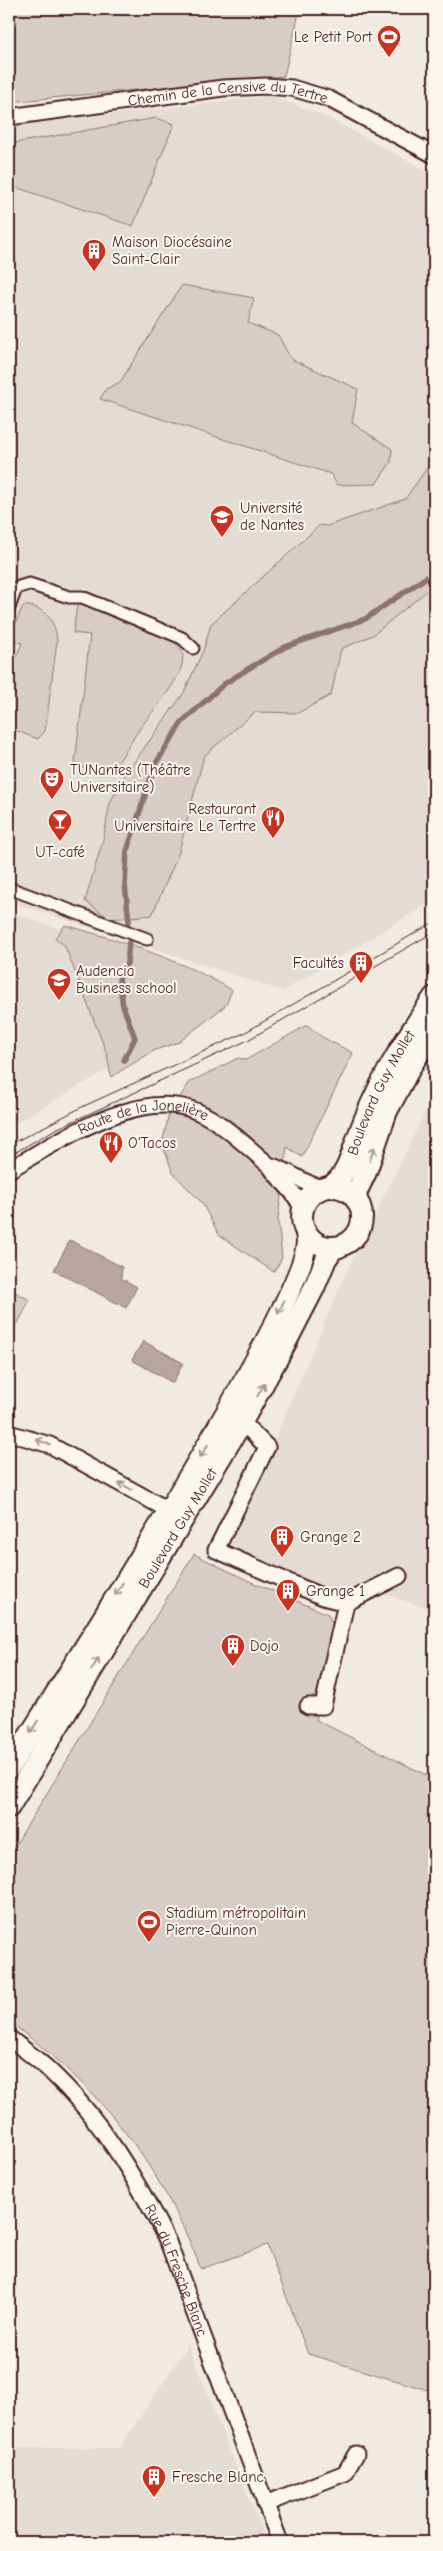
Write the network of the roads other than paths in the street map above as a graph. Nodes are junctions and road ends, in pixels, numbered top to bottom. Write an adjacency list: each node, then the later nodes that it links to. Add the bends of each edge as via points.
1 (9, 116): 2 (street, Chemin de la Censive du Tertre, via 223,88 292,88 329,99)
2 (434, 156)
3 (9, 608): 4 (street, via 16,588 29,584 98,602 182,638)
4 (193, 648)
5 (9, 888): 6 (street)
6 (147, 939)
7 (434, 997): 11 (main road, Boulevard Guy Mollet, via 402,1045 370,1103 341,1178)
8 (434, 1030): 12 (main road, Boulevard Guy Mollet, one-way to 8, via 387,1111)
9 (270, 1166): 10 (street, Route de la Jonelière, via 206,1116 194,1110 167,1105 98,1121); 11 (street, Route de la Jonelière, via 280,1168 308,1185); 13 (street, Route de la Jonelière, via 296,1196)
10 (9, 1170)
11 (326, 1188): 12 (main road, via 344,1190); 13 (main road, via 310,1196)
12 (356, 1200): 15 (main road, via 362,1212 360,1229 353,1239)
13 (302, 1209): 14 (main road, via 301,1219)
14 (306, 1234): 15 (main road, via 318,1245); 18 (main road, Boulevard Guy Mollet, one-way to 18, via 306,1246 294,1279 256,1358 223,1420)
15 (339, 1247): 16 (main road, Boulevard Guy Mollet, one-way to 15, via 314,1288 326,1259 333,1249)
16 (242, 1422): 20 (street, via 267,1447 216,1550 323,1597); 23 (main road, Boulevard Guy Mollet, one-way to 16)
17 (9, 1433): 18 (street, one-way to 17, via 50,1445)
18 (168, 1510): 22 (main road, Boulevard Guy Mollet, one-way to 22)
19 (399, 1576): 20 (street)
20 (346, 1603): 21 (street, via 323,1706)
21 (308, 1706)
22 (9, 1768)
23 (9, 1807)
24 (9, 2038): 26 (street, Rue du Fresche Blanc, via 46,2067 82,2103 145,2196 168,2242)
25 (356, 2454): 26 (street, via 345,2473)
26 (265, 2504): 27 (street, Rue du Fresche Blanc)
27 (280, 2542)

